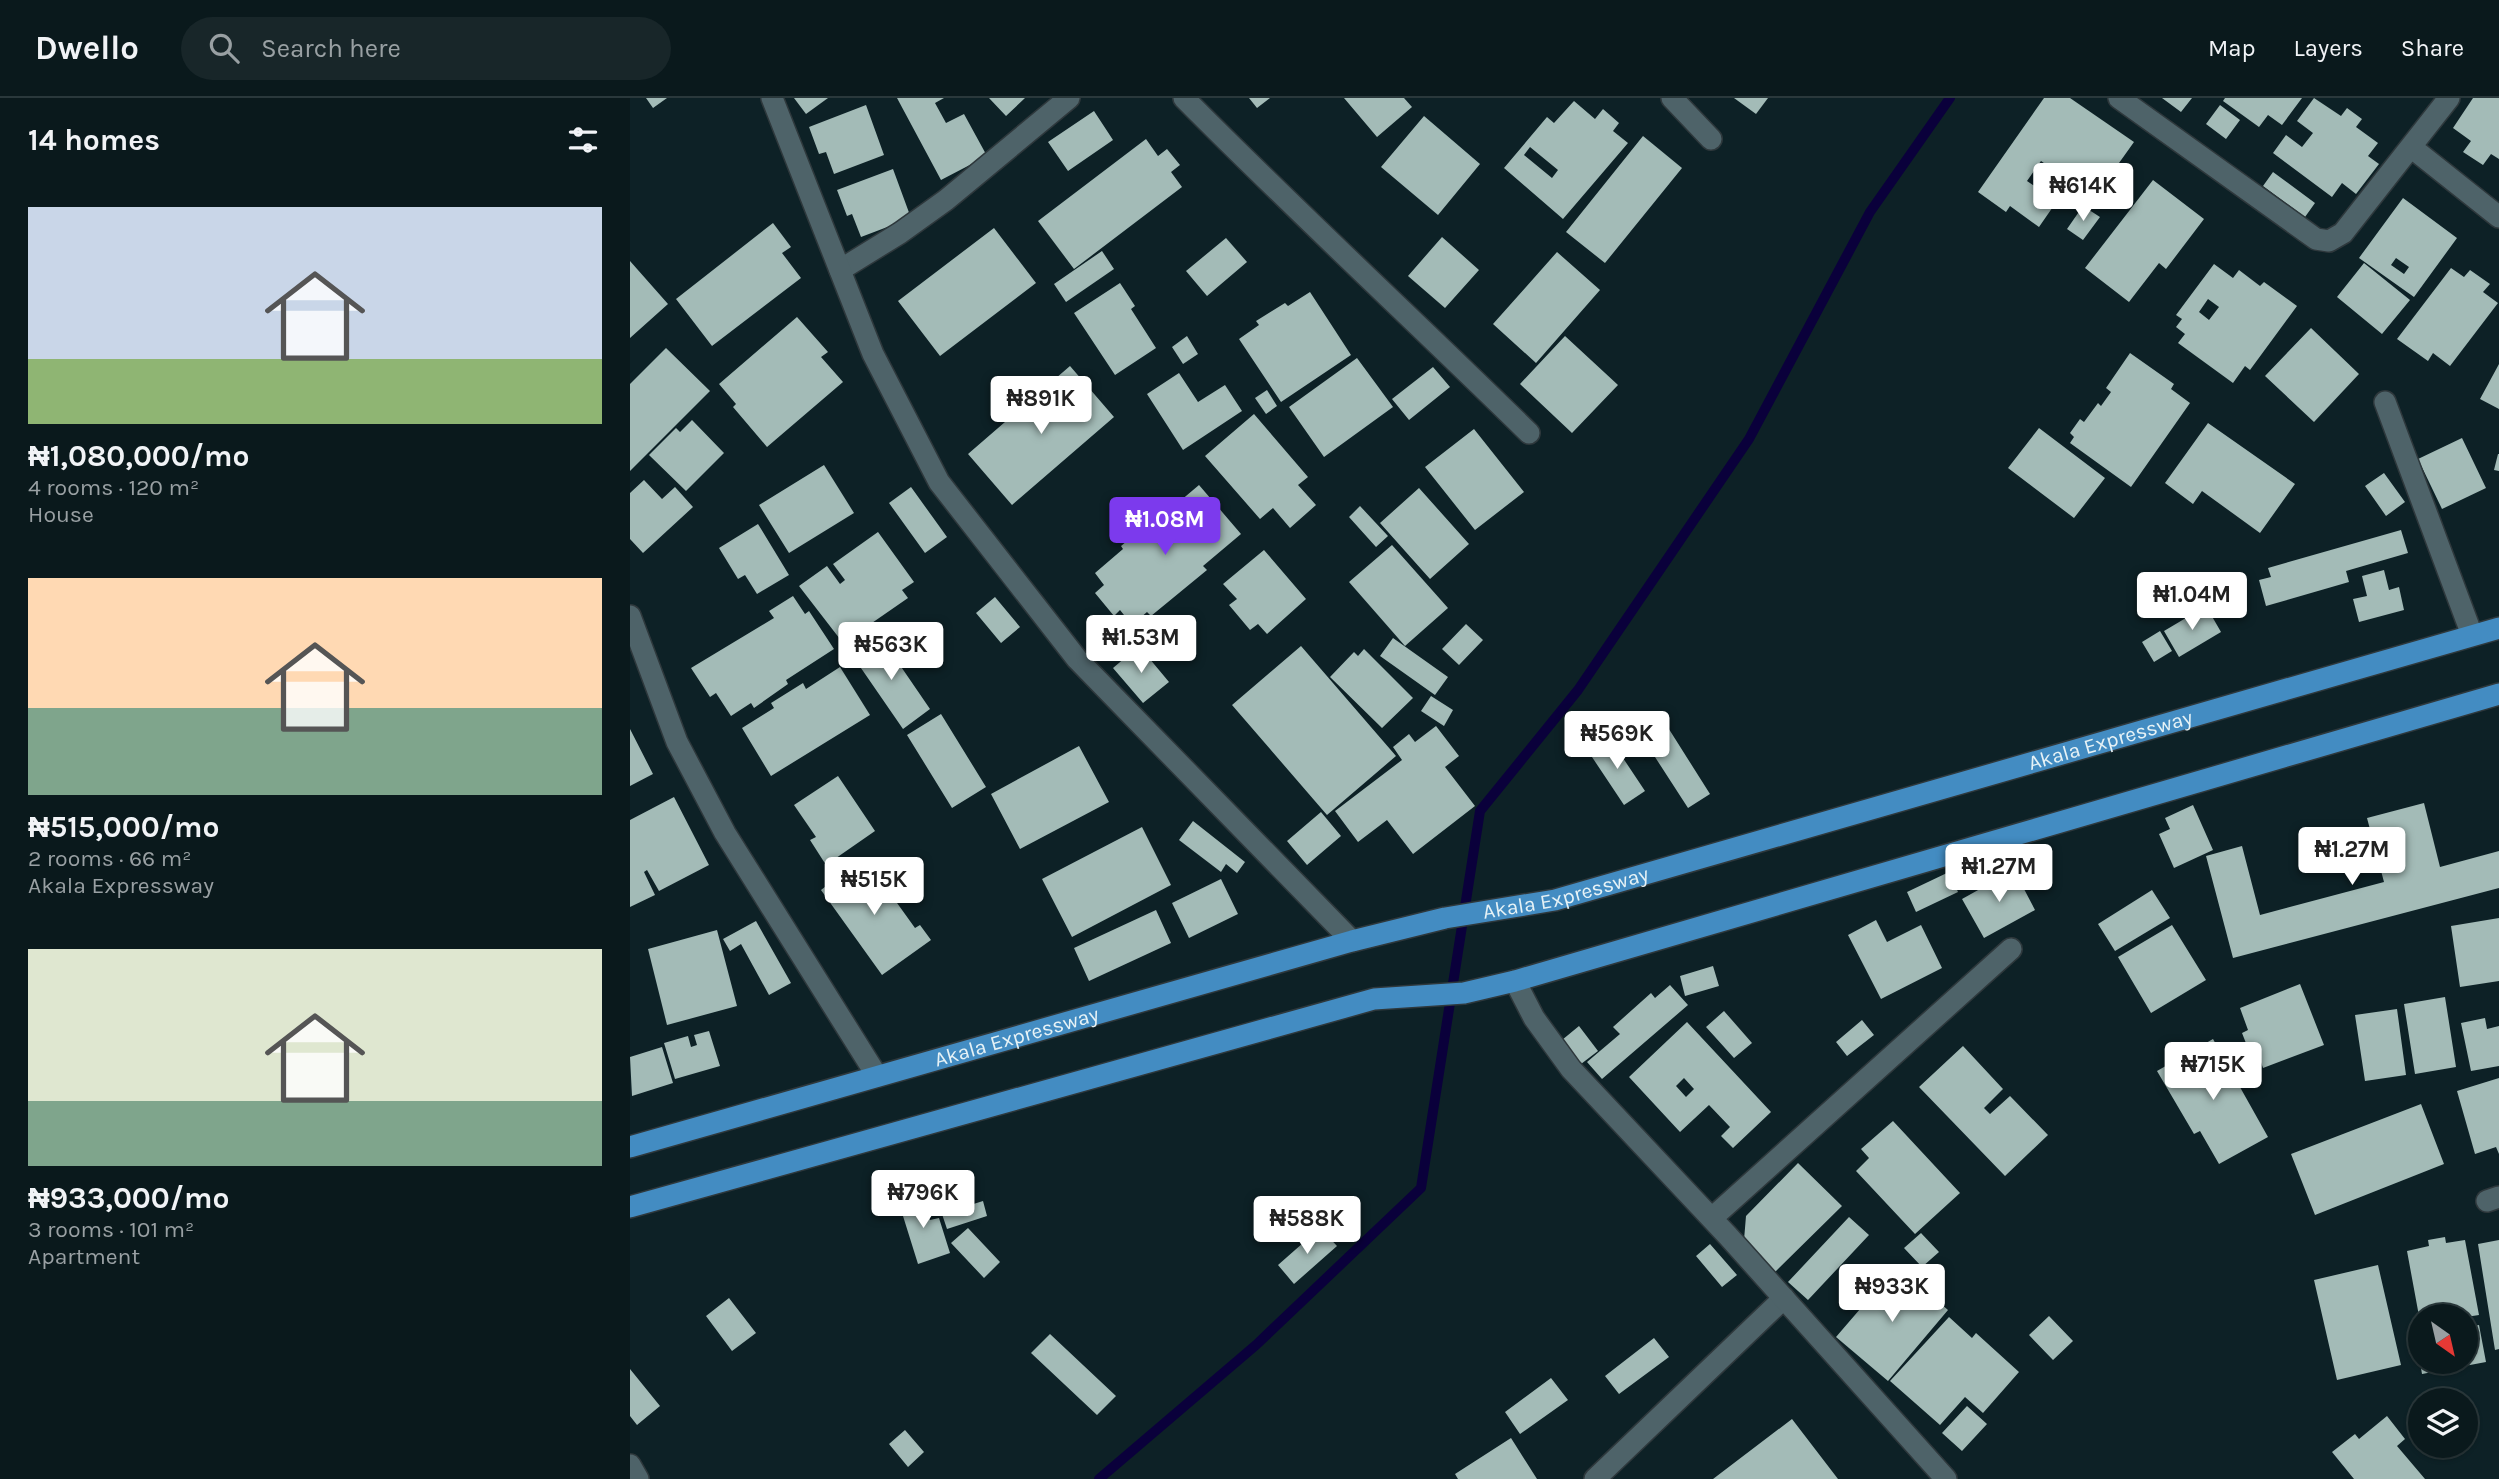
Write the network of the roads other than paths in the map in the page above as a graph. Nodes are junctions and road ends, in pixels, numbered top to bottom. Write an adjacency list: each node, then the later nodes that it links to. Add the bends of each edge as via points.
1 (772, 98): 10 (street)
2 (1069, 98): 10 (street, via 946,200)
3 (1184, 98): 12 (street)
4 (1672, 98): 7 (street)
5 (2119, 98): 8 (street, via 2316,239 2329,241 2343,233)
6 (2449, 98): 8 (street)
7 (1711, 139)
8 (2411, 147): 9 (street)
9 (2499, 217)
10 (840, 270): 17 (street, via 873,354 939,482 1077,659)
11 (2385, 402): 15 (street)
12 (1529, 433)
13 (630, 617): 20 (street, via 677,742 725,834)
14 (2499, 628): 15 (main road, Akala Expressway)
15 (2472, 635): 17 (main road, Akala Expressway, via 1555,900 1445,918)
16 (2499, 694): 19 (main road)
17 (1352, 942): 20 (main road, Akala Expressway)
18 (2011, 949): 23 (street)
19 (1515, 981): 22 (main road, via 1464,993 1374,999); 23 (street, via 1534,1018 1571,1069)
20 (877, 1076): 21 (main road, Akala Expressway)
21 (630, 1147)
22 (630, 1207)
23 (1712, 1218): 24 (street)
24 (1784, 1297): 27 (street); 28 (street)
25 (630, 1465): 26 (street)
26 (638, 1479)
27 (1595, 1479)
28 (1946, 1479)

